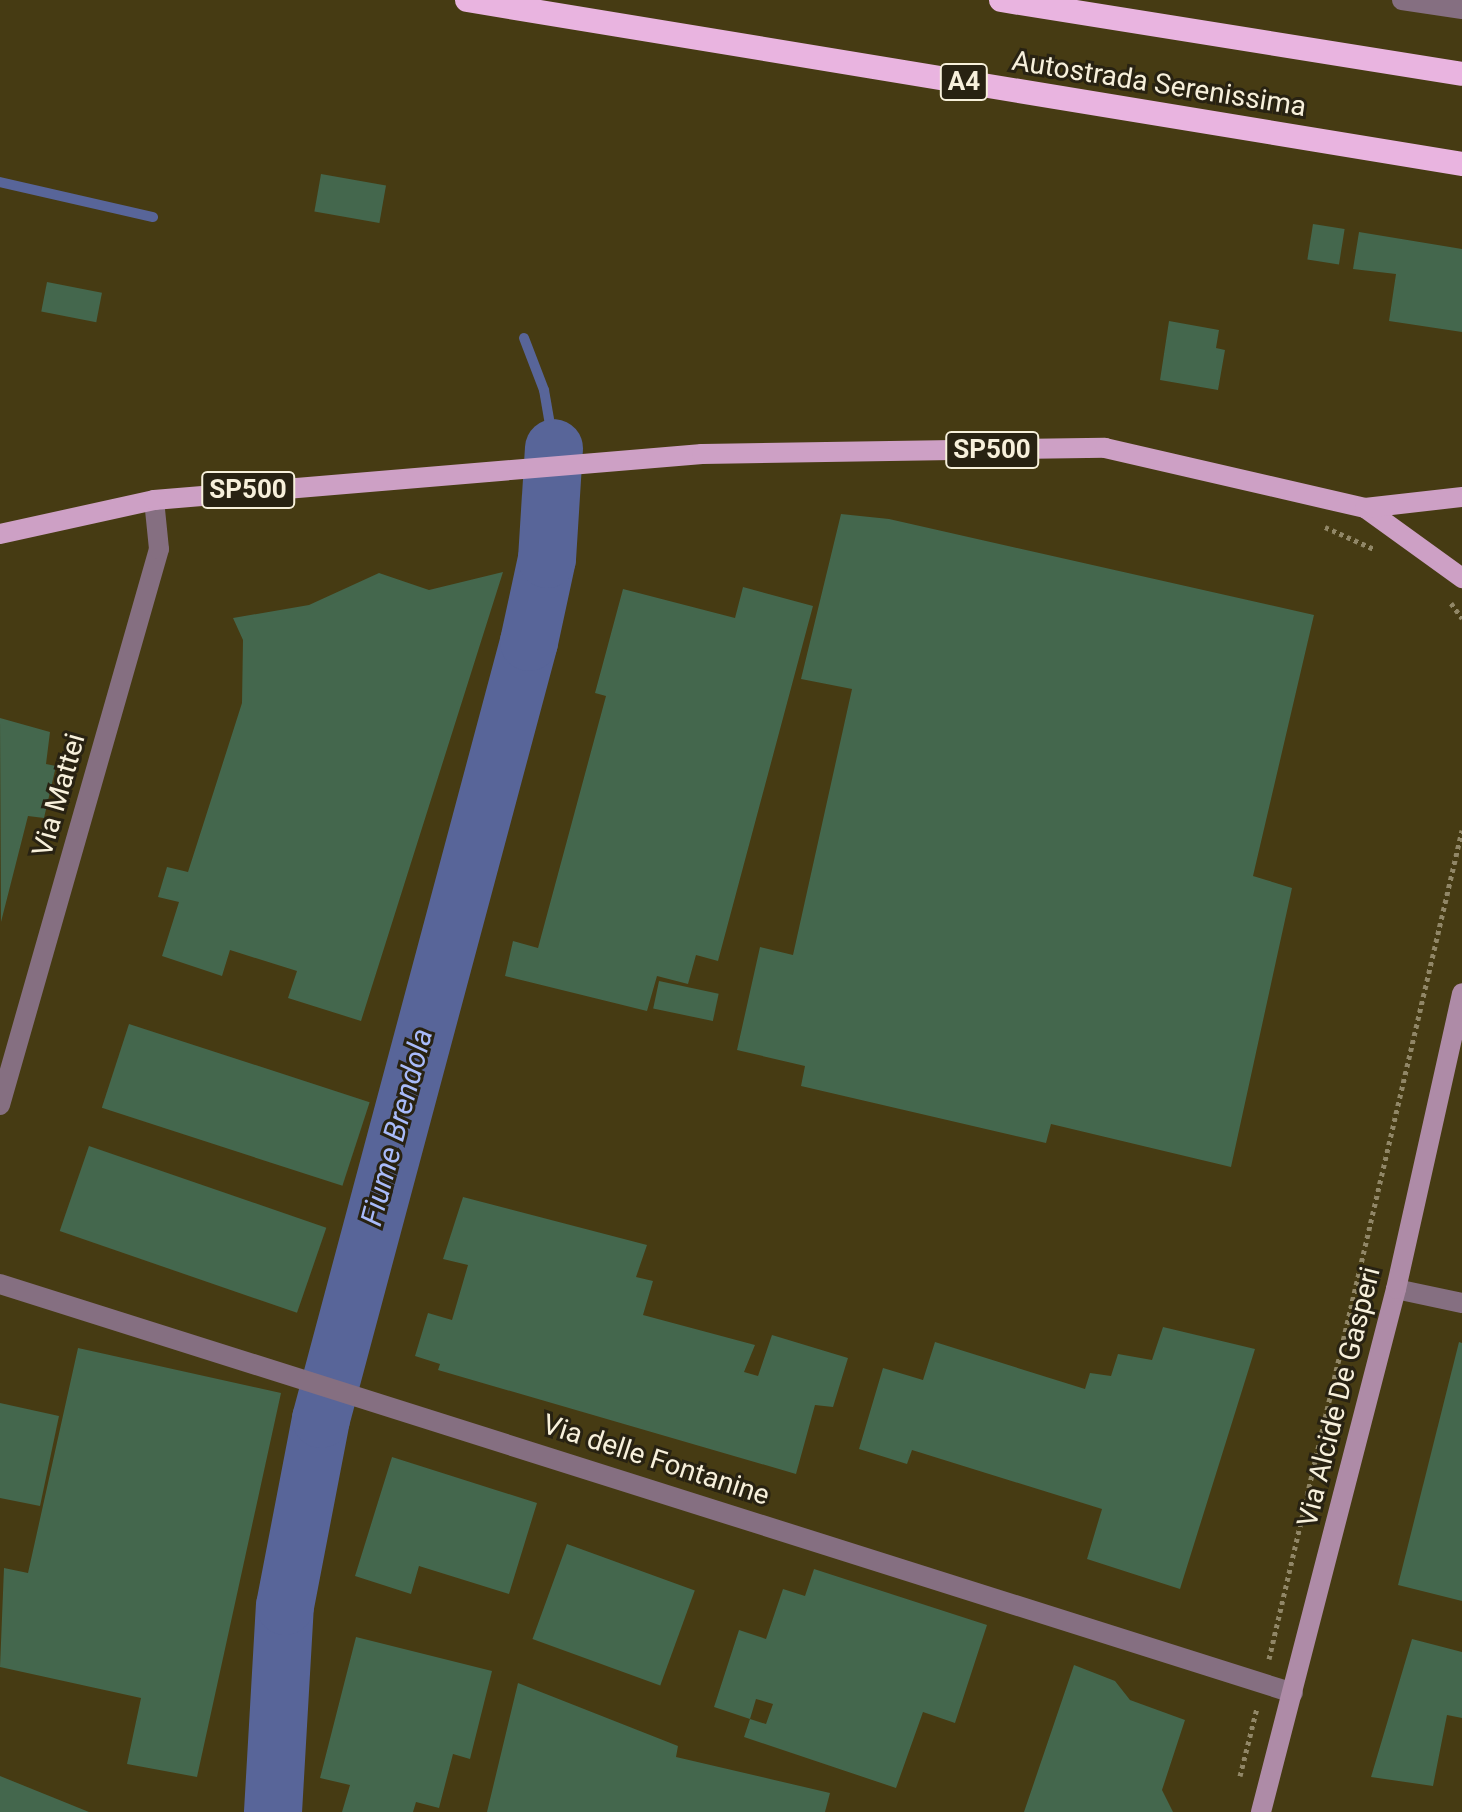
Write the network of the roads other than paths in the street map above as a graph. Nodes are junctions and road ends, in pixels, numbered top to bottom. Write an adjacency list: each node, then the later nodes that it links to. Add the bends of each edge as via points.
1 (467, 0): 6 (highway, Autostrada Serenissima / A4)
2 (1001, 0): 5 (highway, Autostrada Serenissima)
3 (1402, 0): 4 (street)
4 (1462, 9)
5 (1462, 74)
6 (1462, 164)
7 (1462, 497): 9 (main road, SP500)
8 (154, 500): 9 (main road, SP500, via 612,461 1105,448); 10 (main road, SP500); 13 (street, Via Mattei, via 159,549)
9 (1365, 508): 11 (main road, SP500)
10 (0, 534)
11 (1462, 578)
12 (1462, 993): 15 (main road, Via Alcide De Gasperi)
13 (0, 1105)
14 (0, 1284): 17 (street, Via delle Fontanine)
15 (1396, 1289): 16 (street); 17 (main road, Via Alcide De Gasperi)
16 (1462, 1303)
17 (1293, 1693): 18 (main road, Via Alcide De Gasperi)
18 (1261, 1812)

